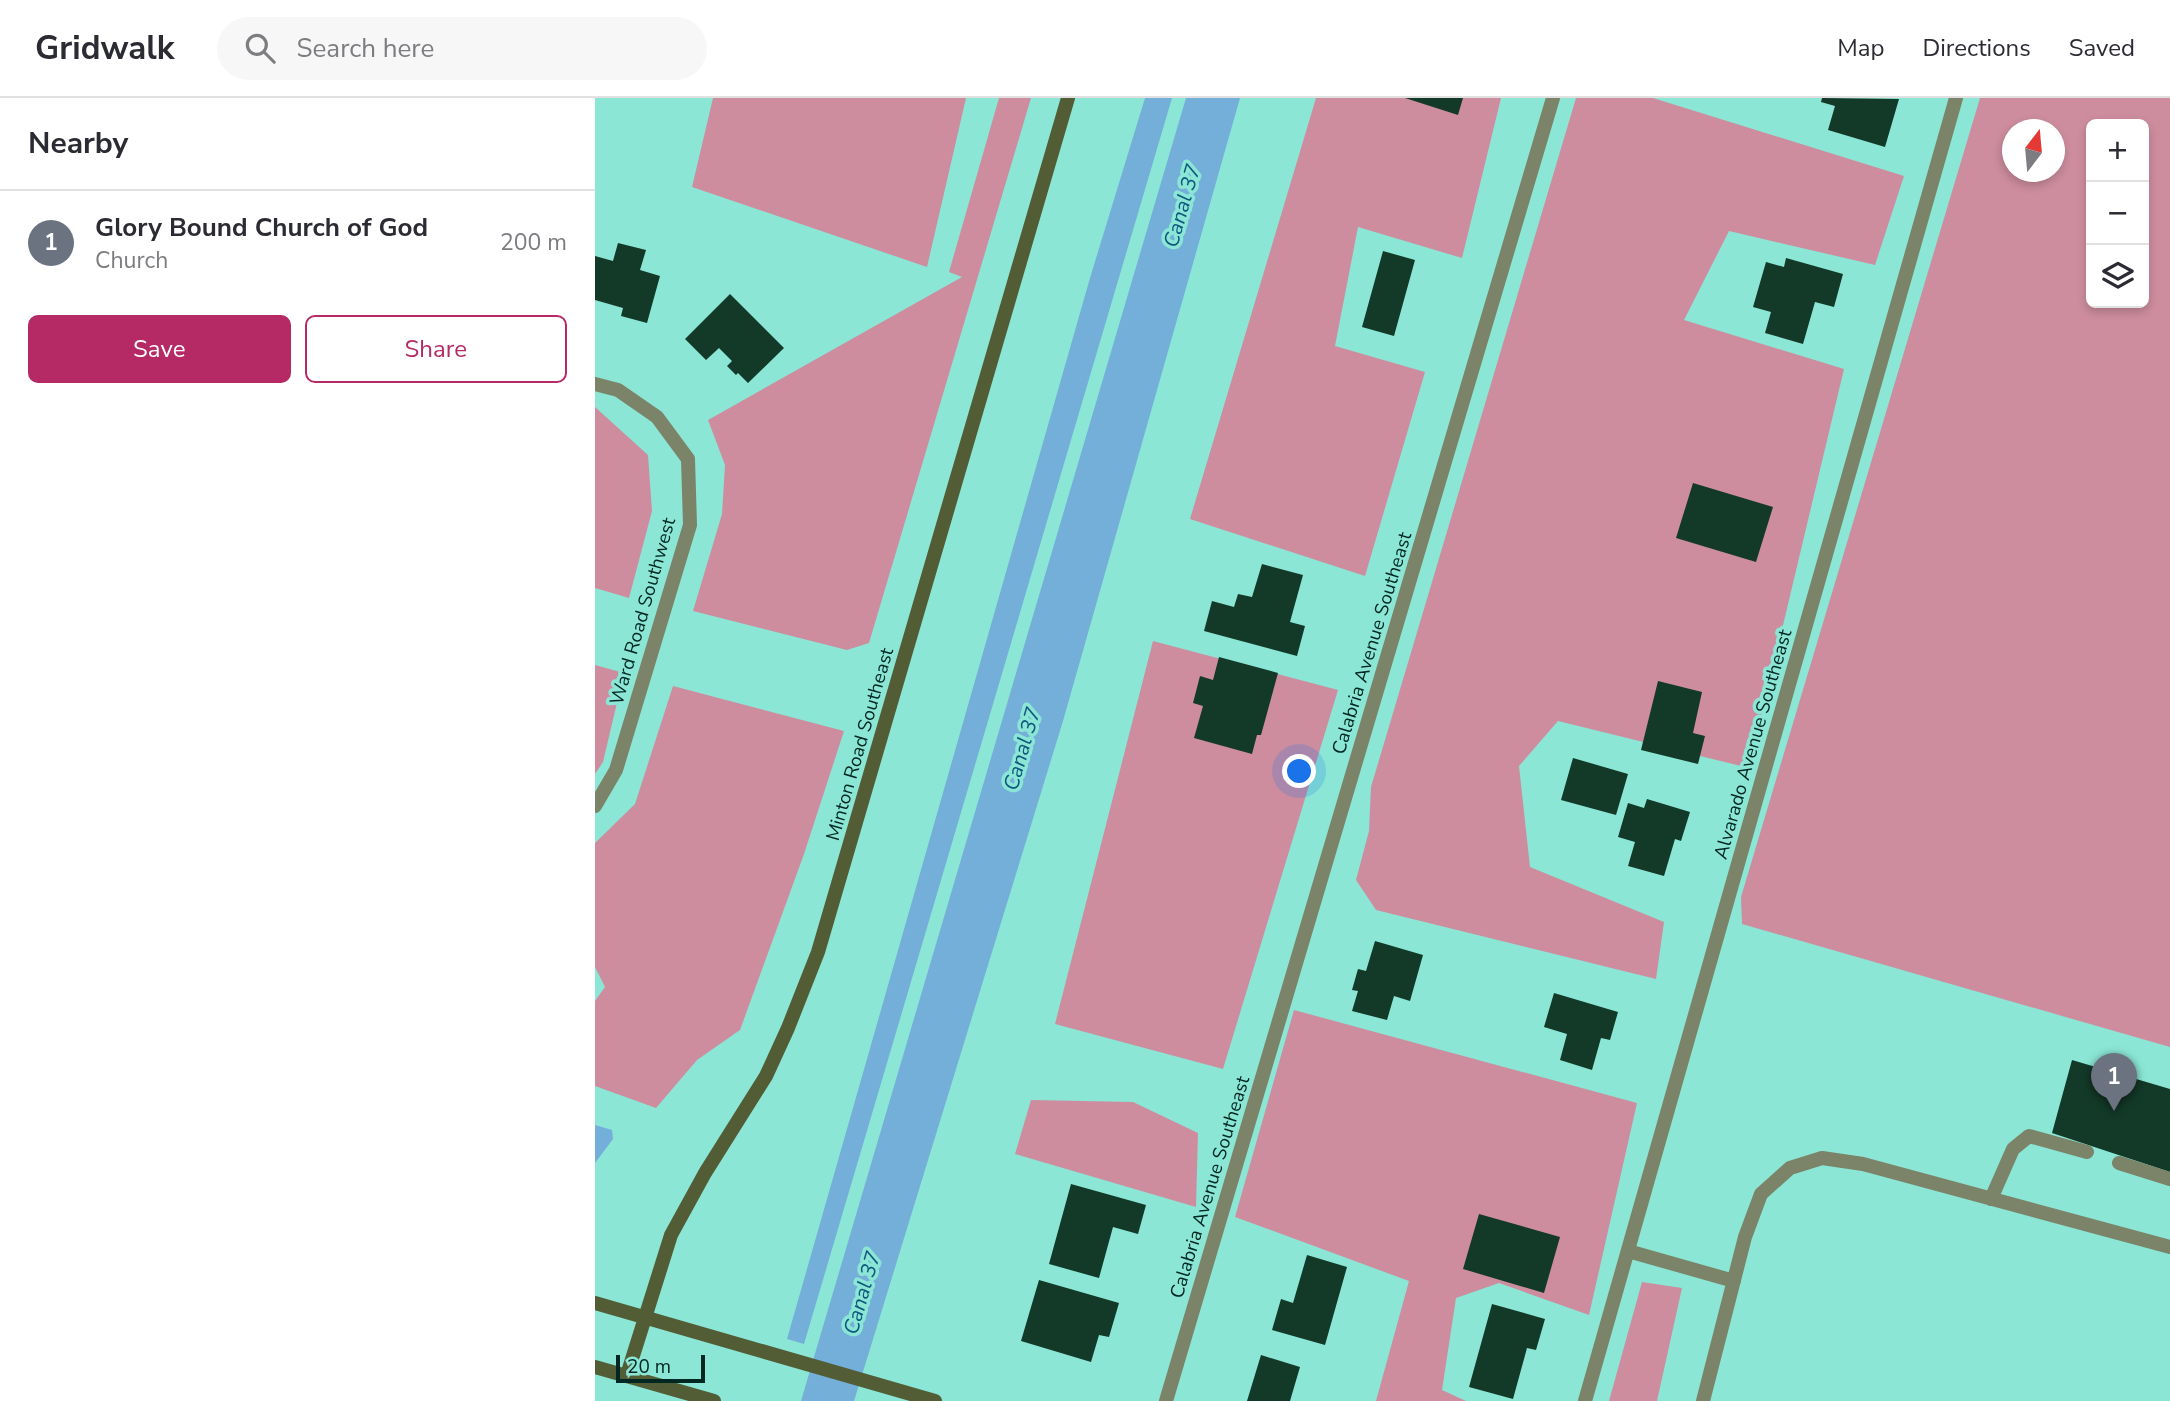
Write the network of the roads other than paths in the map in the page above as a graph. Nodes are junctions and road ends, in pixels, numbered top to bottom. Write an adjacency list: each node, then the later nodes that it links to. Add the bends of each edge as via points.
1 (1068, 98): 14 (street, Minton Road Southeast, via 818,953 766,1076 671,1236)
2 (1553, 98): 19 (street, Calabria Avenue Southeast)
3 (1956, 98): 11 (street, Alvarado Avenue Southeast)
4 (595, 384): 5 (street, Ward Road Southwest, via 618,390 657,417 688,459 690,525 616,770)
5 (595, 806)
6 (2087, 1152): 9 (street, via 2029,1136 2013,1149)
7 (2119, 1163): 8 (street)
8 (2170, 1179)
9 (1991, 1199): 10 (street); 12 (street, via 1863,1164 1822,1158 1790,1168 1761,1194)
10 (2170, 1247)
11 (1628, 1251): 12 (street); 20 (street, Alvarado Avenue Southeast)
12 (1734, 1280): 21 (street)
13 (595, 1303): 14 (street)
14 (645, 1317): 16 (street, Minton Road Southeast); 18 (street)
15 (595, 1367): 16 (street)
16 (627, 1376): 17 (street)
17 (715, 1401)
18 (935, 1401)
19 (1166, 1401)
20 (1585, 1401)
21 (1703, 1401)

